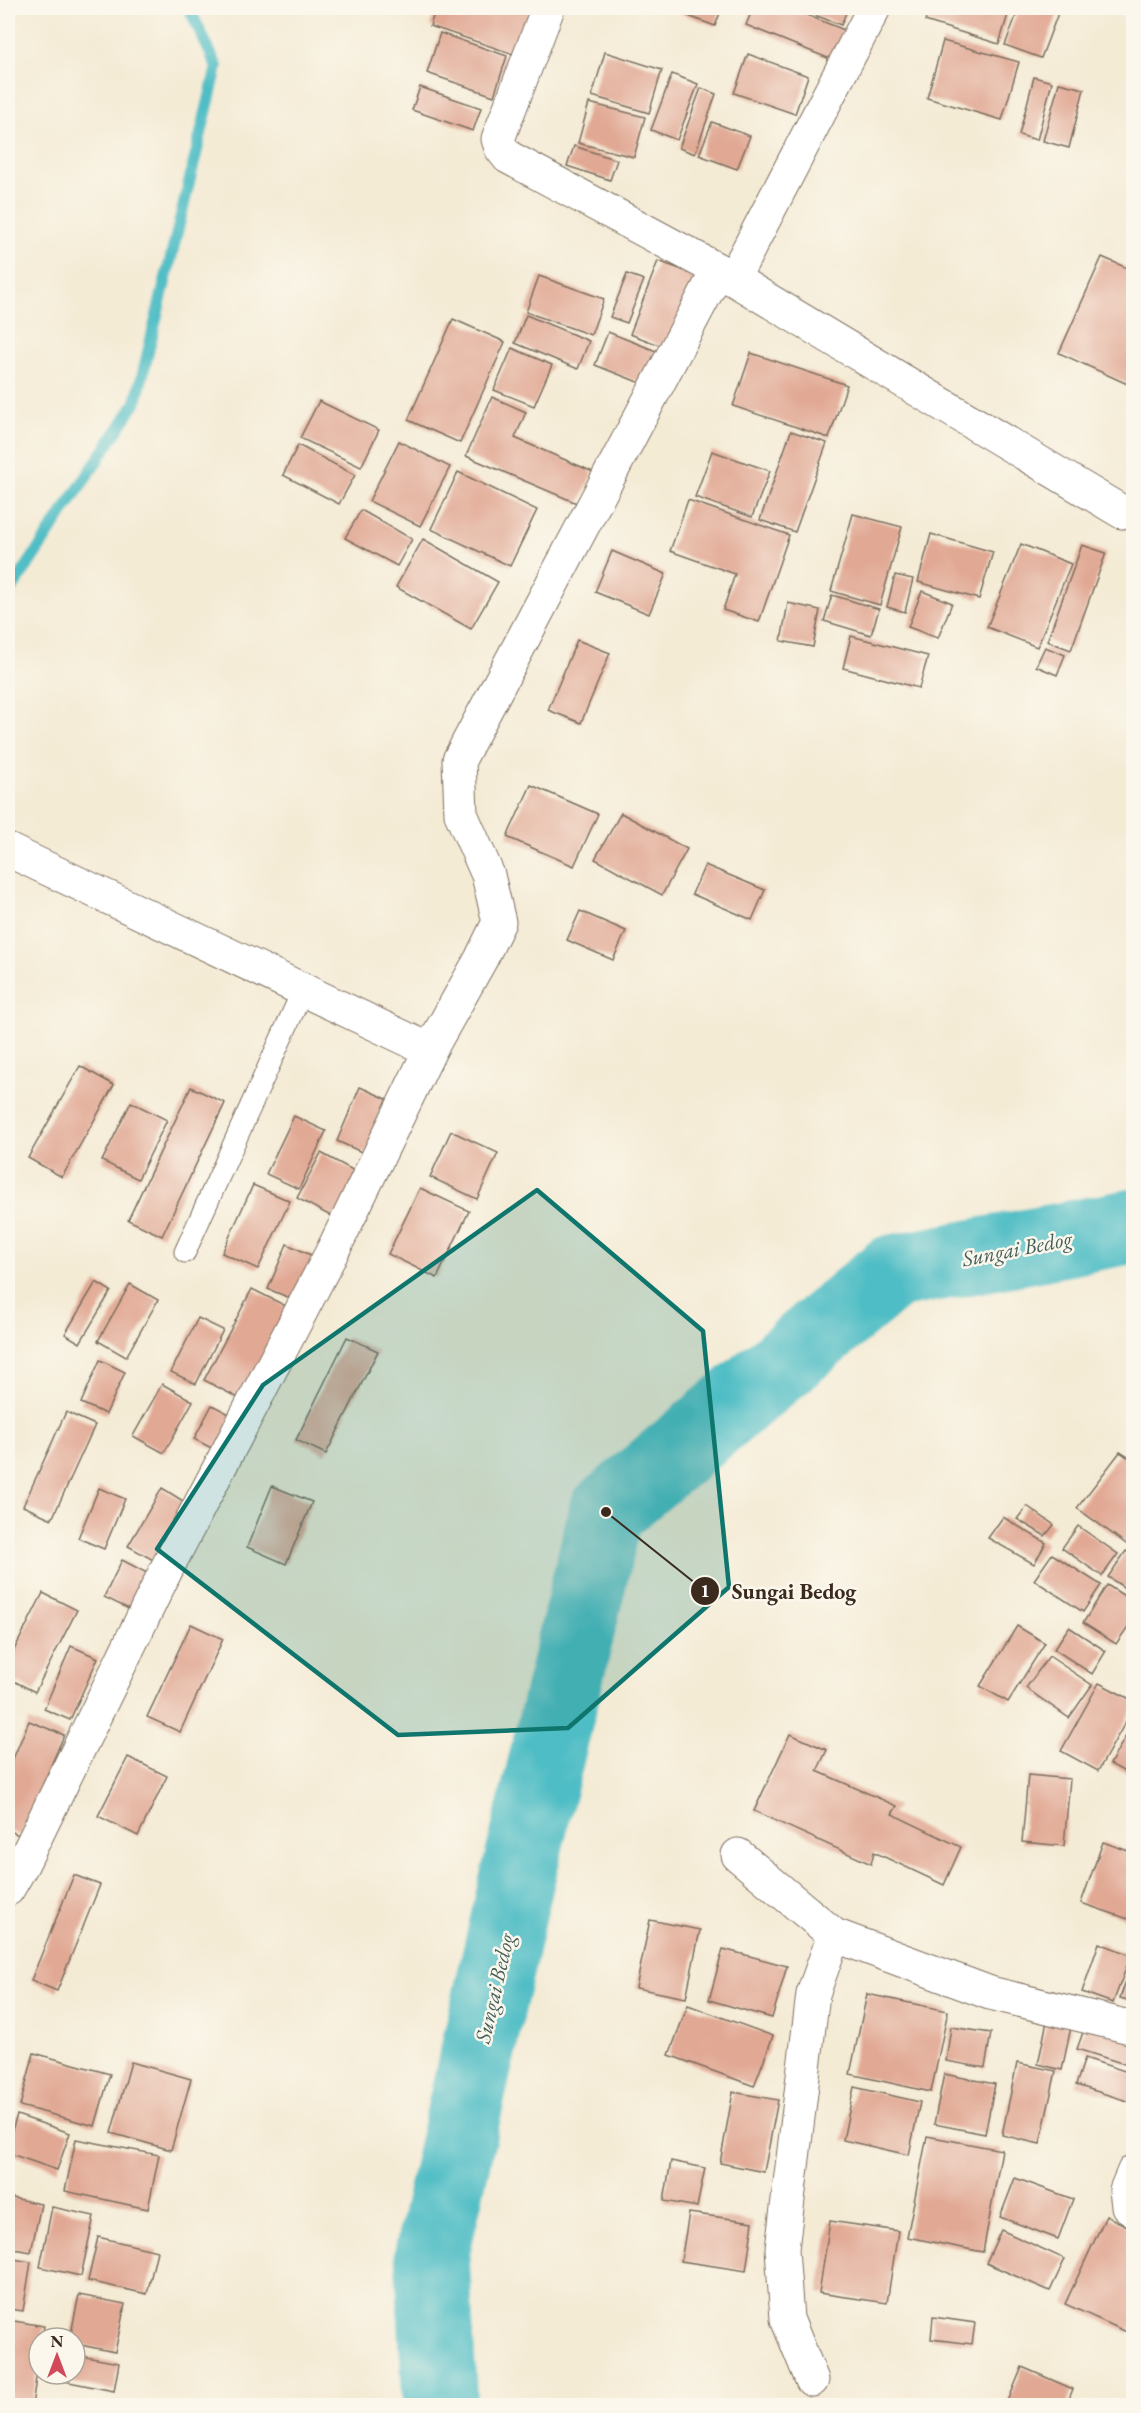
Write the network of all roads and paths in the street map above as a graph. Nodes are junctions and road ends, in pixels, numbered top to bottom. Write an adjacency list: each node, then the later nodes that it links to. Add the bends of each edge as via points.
1 (548, 8): 3 (street, via 498,139 501,148 508,157)
2 (874, 8): 3 (street)
3 (725, 275): 4 (street); 7 (street, via 459,760 461,814 488,875 499,922)
4 (1122, 512)
5 (8, 850): 6 (street)
6 (303, 990): 7 (street); 8 (lane)
7 (429, 1050): 10 (street, via 333,1250 173,1557)
8 (185, 1252)
9 (738, 1855): 11 (street)
10 (8, 1889)
11 (834, 1935): 12 (street, via 990,1993); 15 (street, via 813,1994 782,2249 787,2319)
12 (1134, 2028)
13 (1134, 2171): 14 (street, via 1126,2190 1128,2206)
14 (1134, 2210)
15 (812, 2380)

